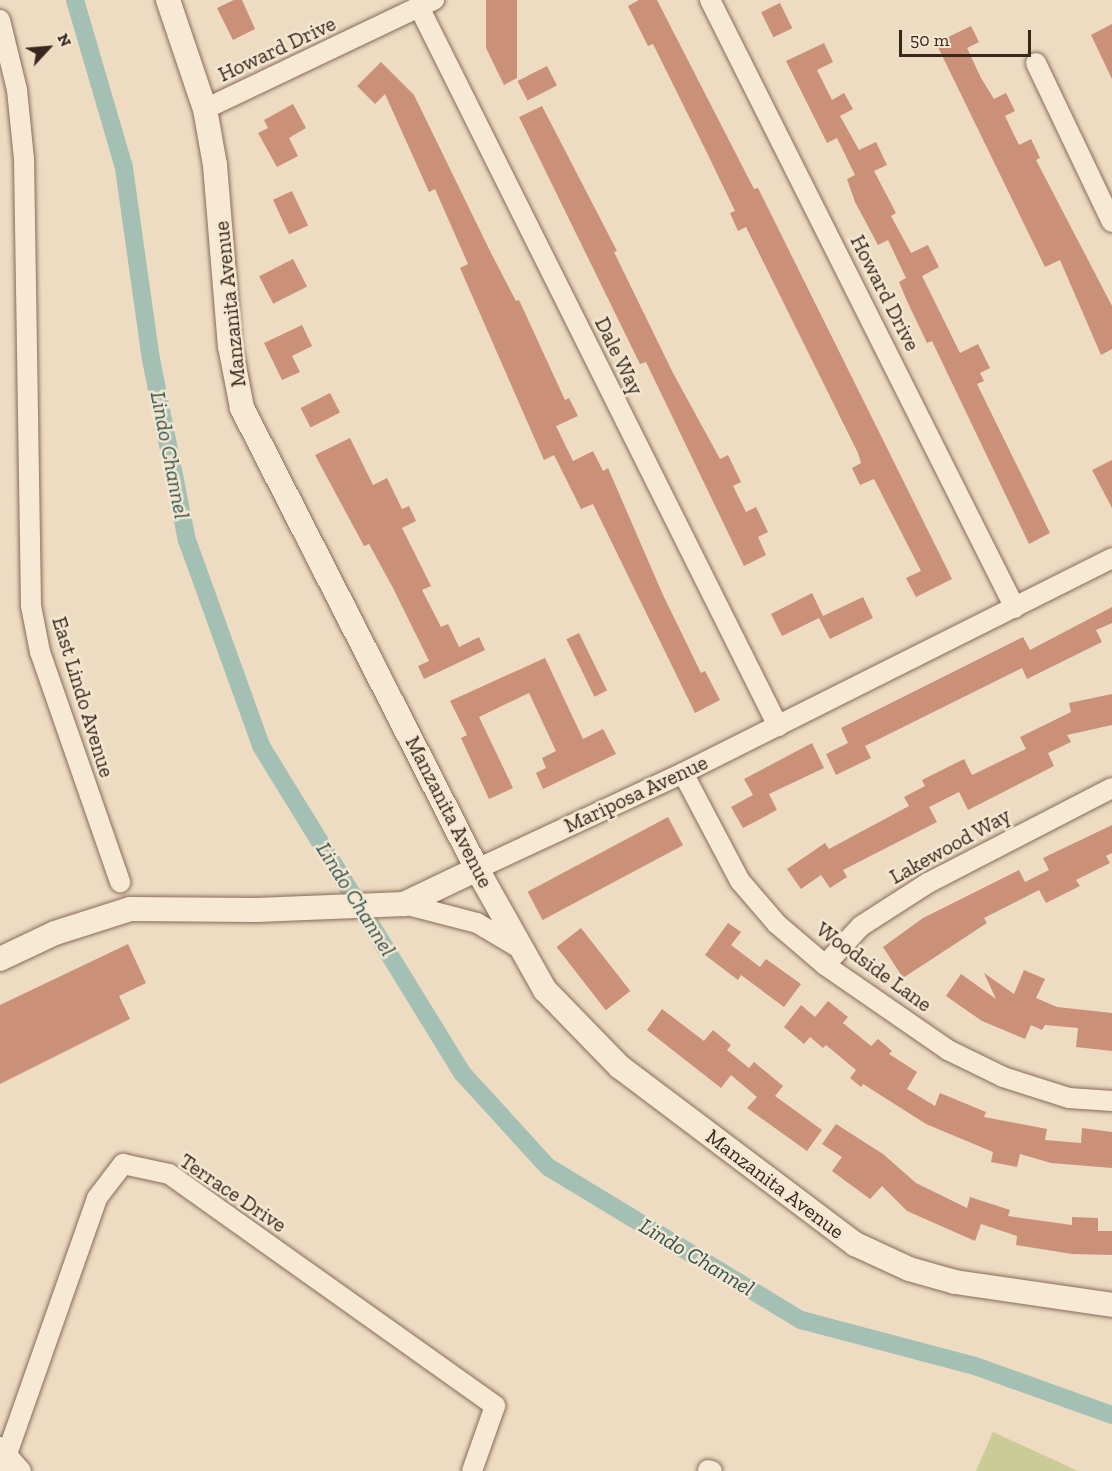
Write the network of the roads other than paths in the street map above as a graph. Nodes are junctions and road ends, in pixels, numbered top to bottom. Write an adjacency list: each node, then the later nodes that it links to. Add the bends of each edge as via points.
1 (168, 0): 6 (street, Manzanita Avenue)
2 (710, 0): 9 (street, Howard Drive)
3 (426, 4): 6 (street, Howard Drive); 10 (street, Dale Way)
4 (0, 20): 14 (street, East Lindo Avenue, via 18,90 24,159 31,606 44,663)
5 (1036, 63): 7 (street)
6 (205, 109): 13 (street, Manzanita Avenue, via 215,165 230,346 242,408)
7 (1112, 222)
8 (1112, 558): 9 (street, Mariposa Avenue)
9 (1016, 608): 10 (street, Mariposa Avenue)
10 (778, 726): 11 (street, Mariposa Avenue)
11 (683, 773): 13 (street, Mariposa Avenue); 18 (street, Woodside Lane, via 740,881 777,924)
12 (1112, 788): 18 (street, Lakewood Way, via 928,883 861,926)
13 (477, 869): 15 (street, Mariposa Avenue); 16 (street, Manzanita Avenue)
14 (120, 882)
15 (404, 904): 16 (street, via 477,923); 17 (street, Mariposa Avenue, via 257,910 130,909 55,933)
16 (521, 949): 20 (street, Manzanita Avenue, via 545,990 620,1067 855,1244 909,1269 955,1282)
17 (0, 959)
18 (825, 965): 19 (street, Woodside Lane, via 948,1050 1003,1077 1069,1098)
19 (1112, 1101)
20 (1112, 1305)
21 (3, 1457): 22 (street); 23 (street, Terrace Drive, via 97,1198 123,1164 169,1174 495,1406)
22 (21, 1471)
23 (471, 1471)

